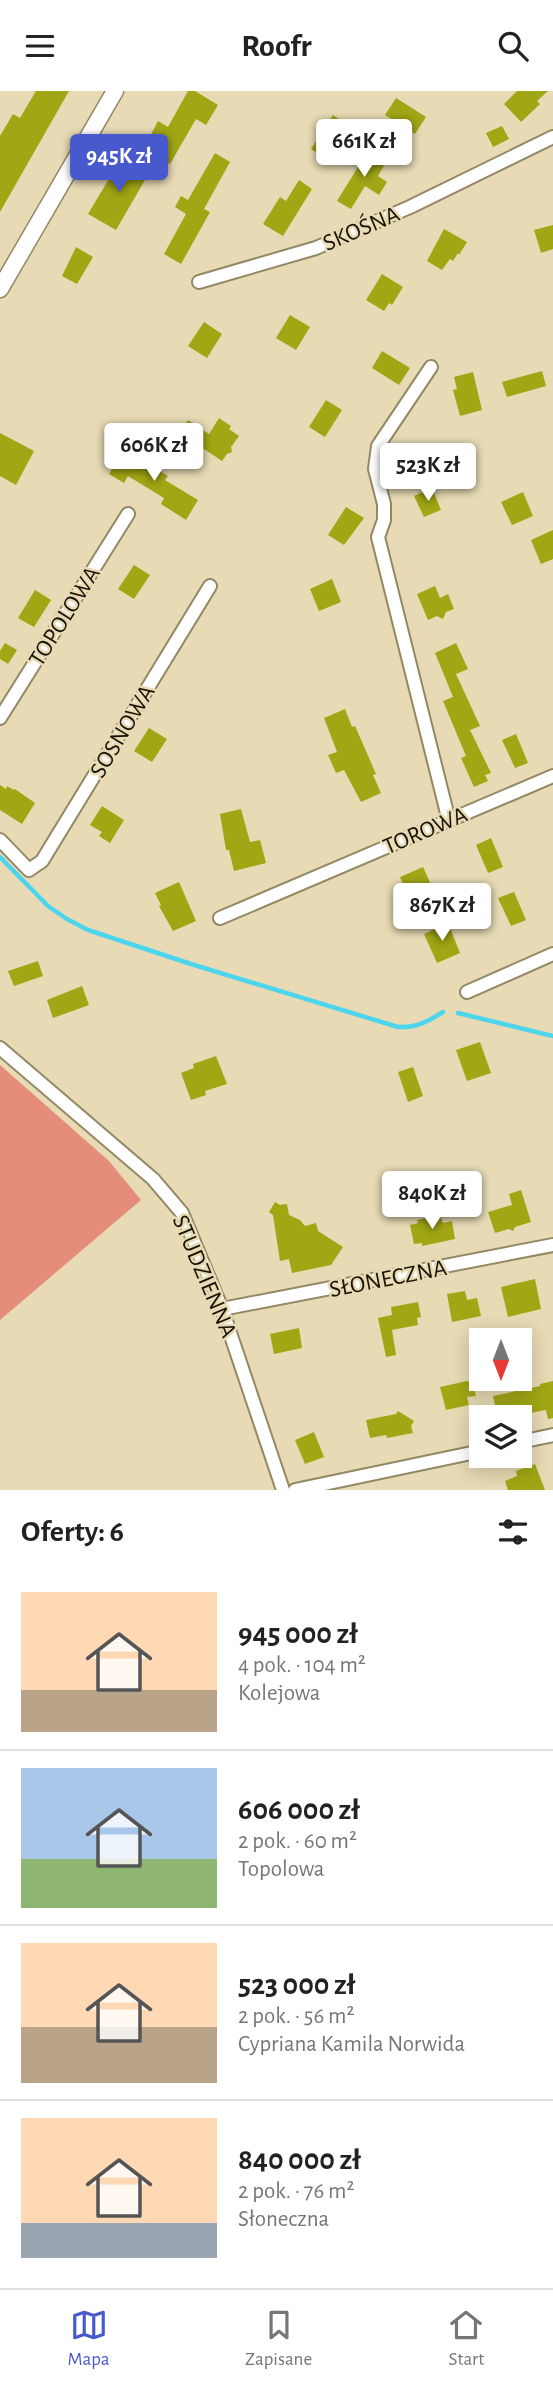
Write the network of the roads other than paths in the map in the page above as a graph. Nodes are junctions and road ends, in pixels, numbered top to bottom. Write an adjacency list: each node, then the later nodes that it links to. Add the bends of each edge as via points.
1 (113, 92): 4 (street)
2 (553, 137): 3 (street, SKOŚNA, via 316,248)
3 (199, 282)
4 (0, 289)
5 (430, 367): 10 (street, via 377,446 375,470 384,504 378,537)
6 (128, 514): 8 (street, TOPOLOWA)
7 (210, 586): 11 (street, SOSNOWA, via 42,861 29,870)
8 (0, 718)
9 (553, 776): 10 (street, TOROWA)
10 (449, 821): 12 (street, TOROWA)
11 (0, 840)
12 (220, 918)
13 (553, 954): 14 (street)
14 (467, 992)
15 (0, 1048): 17 (street, STUDZIENNA, via 153,1179 182,1213)
16 (553, 1245): 17 (street, SŁONECZNA)
17 (222, 1309): 21 (street, STUDZIENNA)
18 (553, 1435): 19 (street)
19 (532, 1440)
20 (469, 1454): 22 (street)
21 (284, 1490)
22 (295, 1490)

